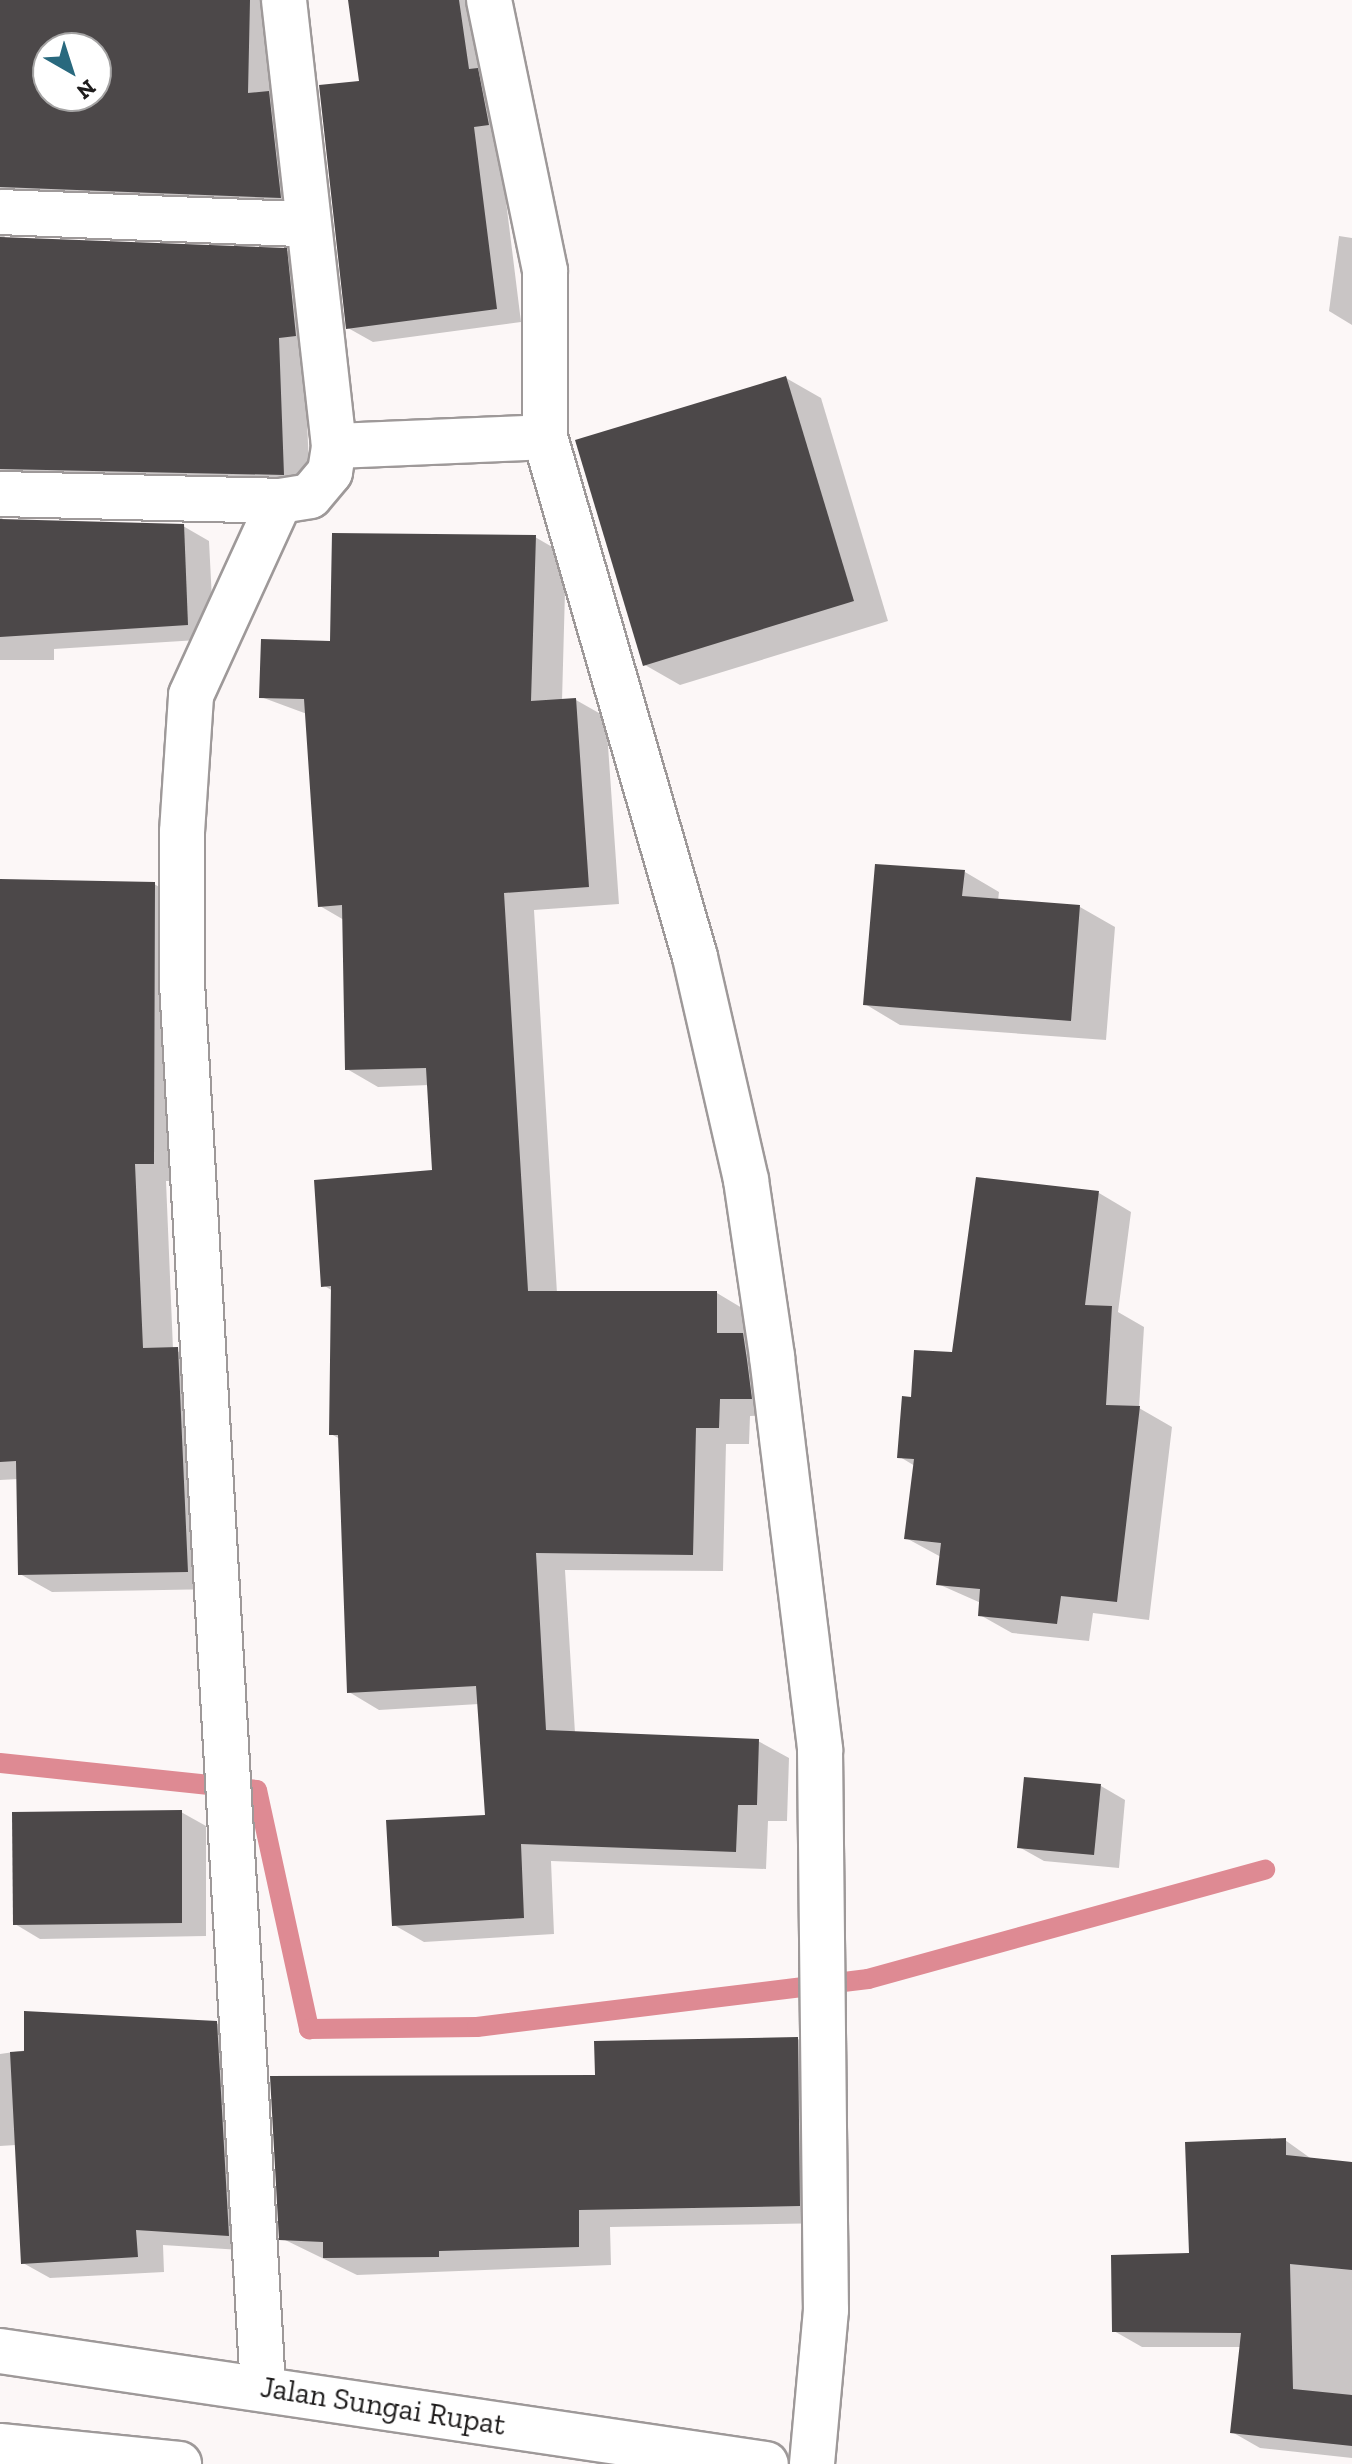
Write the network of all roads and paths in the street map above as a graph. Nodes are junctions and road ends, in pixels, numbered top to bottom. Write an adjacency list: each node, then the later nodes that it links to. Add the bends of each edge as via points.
1 (284, 0): 4 (street)
2 (489, 0): 5 (street, via 545,271)
3 (0, 212): 4 (street)
4 (305, 224): 6 (street)
5 (545, 437): 6 (street); 14 (street, via 695,957 746,1180 820,1750 826,2310)
6 (334, 446): 8 (street, via 330,472 310,496)
7 (0, 494): 8 (street)
8 (280, 501): 10 (street, via 191,695 182,832 182,985)
9 (0, 2351): 10 (street, Jalan Sungai Rupat)
10 (263, 2388): 13 (street, Jalan Sungai Rupat)
11 (0, 2446): 12 (street)
12 (179, 2464)
13 (766, 2464)
14 (812, 2464)

